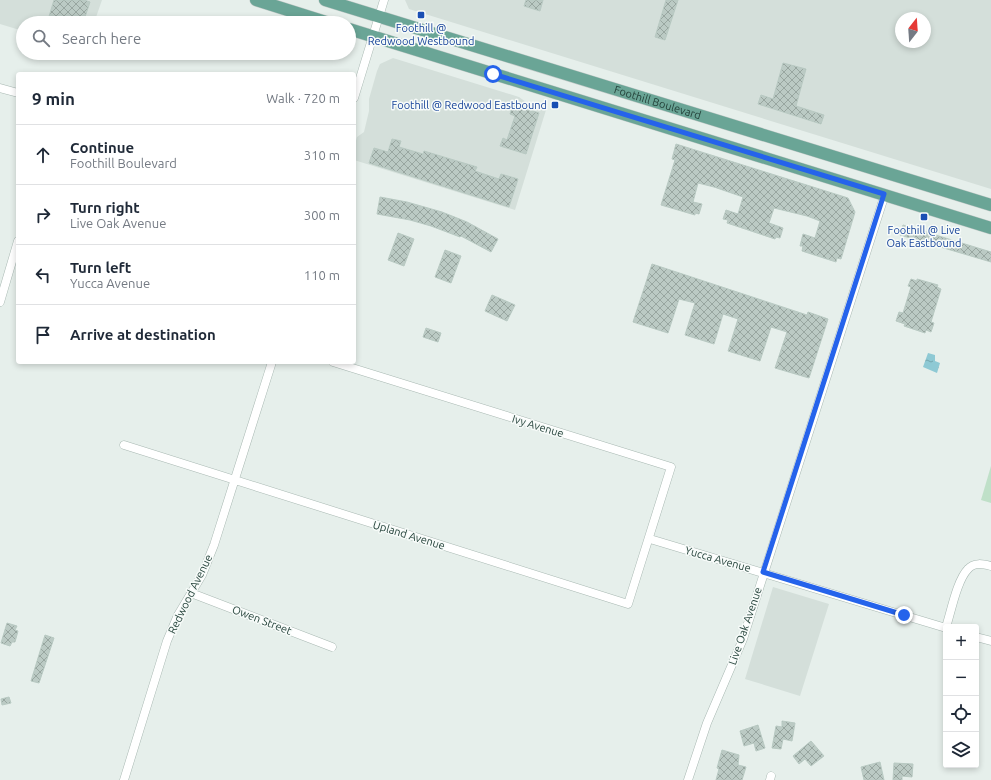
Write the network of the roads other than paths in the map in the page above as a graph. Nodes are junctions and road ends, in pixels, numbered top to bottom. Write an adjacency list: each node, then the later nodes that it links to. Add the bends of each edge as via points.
1 (256, 0): 4 (main road)
2 (325, 0): 5 (main road, Foothill Boulevard)
3 (384, 0): 5 (street)
4 (307, 16)
5 (379, 17): 7 (street); 12 (main road, Foothill Boulevard)
6 (356, 31): 7 (main road, Foothill Boulevard)
7 (373, 36): 9 (street); 11 (main road, Foothill Boulevard)
8 (0, 88): 10 (street)
9 (356, 91)
10 (16, 92)
11 (884, 194): 13 (main road, Foothill Boulevard); 22 (street, Live Oak Avenue)
12 (991, 205)
13 (991, 228)
14 (16, 248): 15 (street)
15 (0, 302)
16 (271, 364): 19 (street, Redwood Avenue)
17 (339, 364): 20 (street, Ivy Avenue, via 671,467)
18 (124, 446): 19 (street, Upland Avenue)
19 (235, 480): 20 (street, Upland Avenue, via 628,604); 23 (street, Redwood Avenue, via 214,545 202,575)
20 (650, 539): 22 (street, Yucca Avenue)
21 (991, 566): 24 (street, via 978,563 968,568)
22 (763, 572): 25 (street, Yucca Avenue); 30 (street, Live Oak Avenue, via 743,639 707,723)
23 (191, 593): 28 (street, Owen Street); 29 (street, Redwood Avenue, via 167,641)
24 (947, 624)
25 (943, 626)
26 (979, 638): 27 (street)
27 (991, 641)
28 (332, 647)
29 (124, 780)
30 (688, 780)

